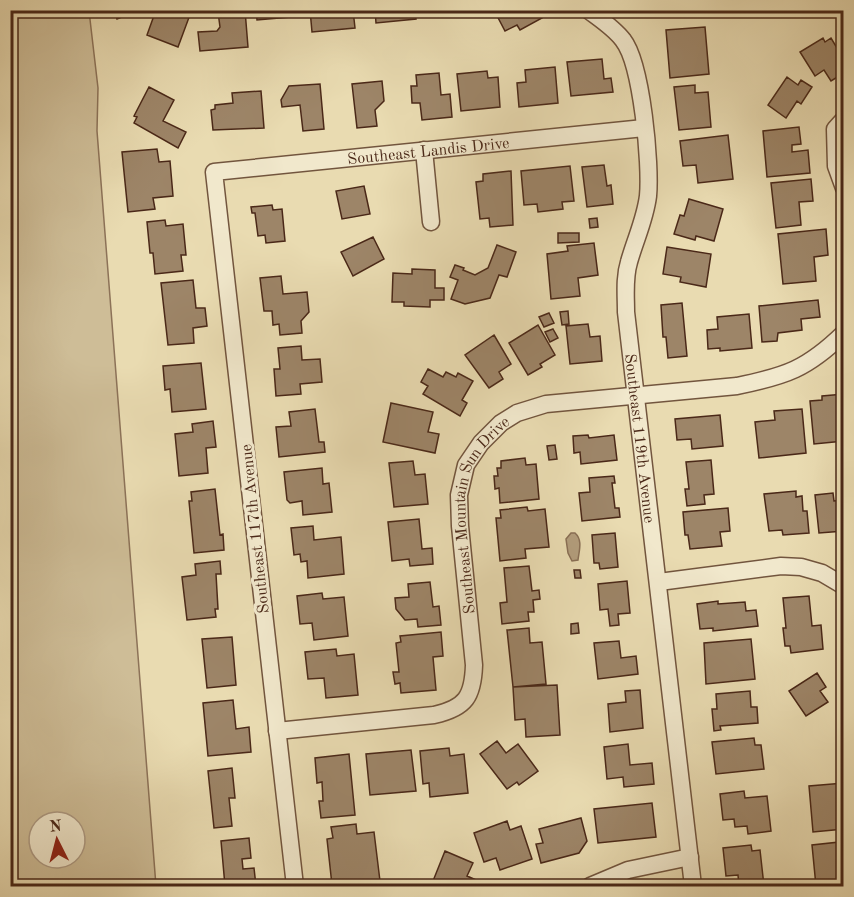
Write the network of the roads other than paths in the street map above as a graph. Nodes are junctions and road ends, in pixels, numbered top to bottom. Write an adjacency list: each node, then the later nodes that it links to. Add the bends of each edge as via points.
1 (588, 10): 3 (street, Southeast 119th Avenue, via 623,40 637,75)
2 (843, 119): 6 (street, via 835,129 836,166)
3 (644, 128): 4 (street, Southeast Landis Drive); 9 (street, Southeast 119th Avenue, via 648,195 625,284)
4 (424, 150): 5 (street, Southeast Landis Drive); 7 (street)
5 (214, 172): 12 (street, Southeast 117th Avenue)
6 (843, 188)
7 (431, 222)
8 (843, 333): 9 (street, Southeast Mountain Sun Drive, via 815,359 765,381)
9 (636, 395): 10 (street, Southeast 119th Avenue); 12 (street, Southeast Mountain Sun Drive, via 546,404 517,413 481,443 466,465 459,495 460,526 474,683 465,702 434,715)
10 (659, 582): 11 (street, via 781,566 822,573); 13 (street, Southeast 119th Avenue)
11 (843, 586)
12 (277, 731): 14 (street, Southeast 117th Avenue)
13 (690, 857): 15 (street, via 628,870); 16 (street, Southeast 119th Avenue)
14 (295, 886)
15 (590, 886)
16 (693, 886)

